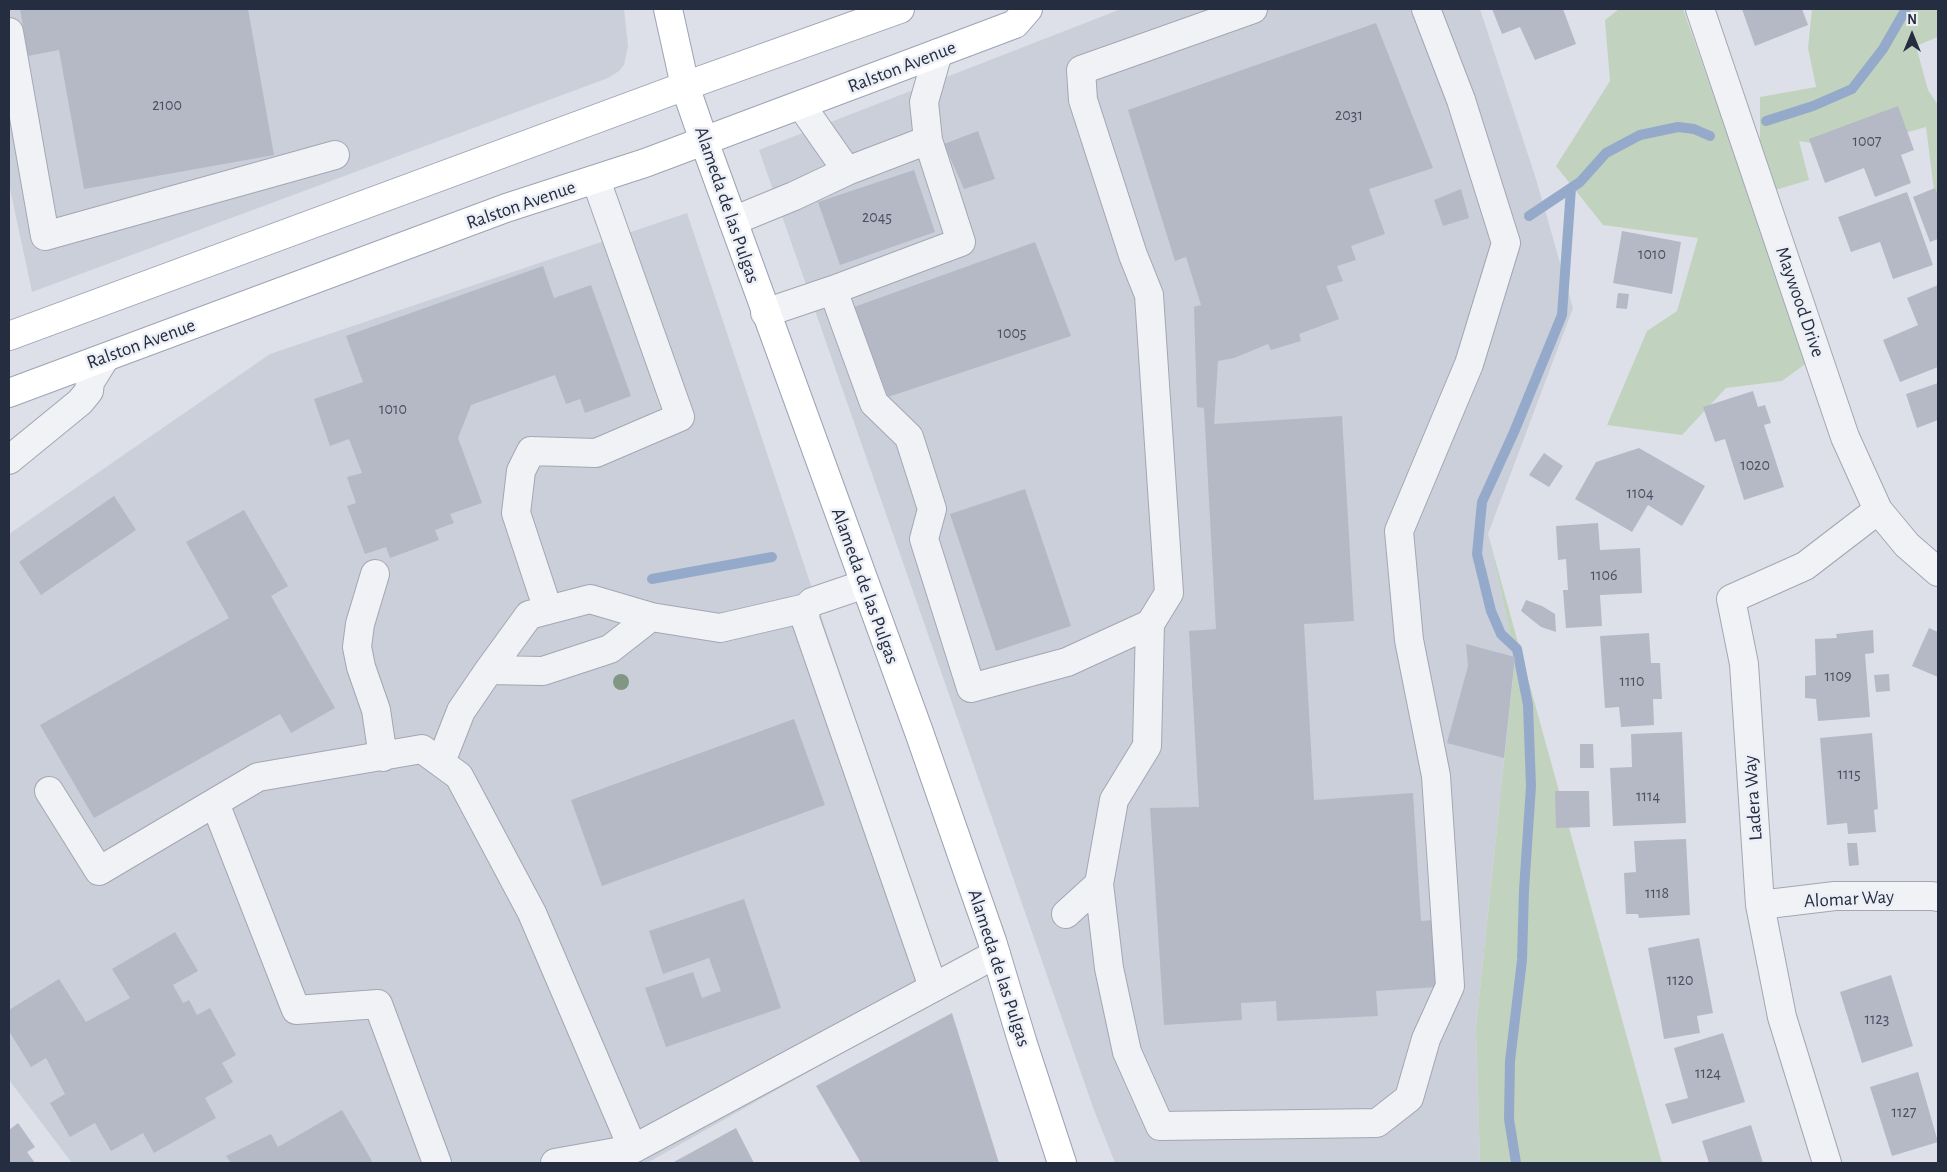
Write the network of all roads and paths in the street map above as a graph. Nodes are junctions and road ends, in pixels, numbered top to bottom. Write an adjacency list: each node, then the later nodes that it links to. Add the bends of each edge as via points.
1 (668, 9): 9 (main road, Alameda de las Pulgas)
2 (900, 9): 9 (main road)
3 (1028, 9): 8 (main road, Ralston Avenue, via 1015,24)
4 (1253, 9): 30 (street, via 1081,70 1083,100 1149,295 1169,593)
5 (1426, 9): 36 (street, via 1461,100 1506,243 1469,364 1399,531 1409,640 1436,776 1450,986 1426,1039 1409,1098 1378,1123 1160,1126 1127,1052 1109,968)
6 (1700, 9): 23 (street, Maywood Drive, via 1846,436)
7 (9, 32): 13 (street, via 45,236)
8 (938, 54): 10 (main road, Ralston Avenue); 11 (street, via 924,102)
9 (685, 86): 12 (main road, Alameda de las Pulgas); 19 (main road)
10 (801, 105): 12 (main road, Ralston Avenue); 14 (street)
11 (928, 140): 14 (street); 17 (street, via 961,242)
12 (704, 141): 15 (main road, Ralston Avenue); 16 (main road, Alameda de las Pulgas)
13 (336, 155)
14 (846, 170): 16 (street)
15 (596, 180): 20 (main road, Ralston Avenue, via 506,208); 28 (street, via 680,418 596,453 531,451 521,471 516,513)
16 (733, 221): 18 (main road, Alameda de las Pulgas)
17 (834, 290): 18 (street); 30 (street, via 874,403 909,436 932,509 924,539 971,688 1067,662)
18 (765, 313): 26 (main road, Alameda de las Pulgas)
19 (9, 336)
20 (106, 358): 21 (main road, Ralston Avenue); 22 (street, via 90,382 89,392 80,402)
21 (9, 393)
22 (9, 460)
23 (1878, 510): 24 (street, Maywood Drive, via 1907,545); 38 (street, Ladera Way, via 1805,566 1731,599 1744,664)
24 (1938, 572)
25 (375, 574): 32 (street, via 360,624 357,647 376,710)
26 (865, 584): 27 (street, via 812,602); 40 (main road, Alameda de las Pulgas)
27 (806, 608): 29 (street, via 720,628); 41 (street, via 805,618)
28 (548, 610): 29 (street, via 590,599); 31 (street, via 529,614)
29 (651, 617): 31 (street, via 610,649 543,671)
30 (1150, 624): 36 (street, via 1147,746 1114,800)
31 (489, 670): 33 (street, via 461,711)
32 (383, 756): 33 (street, via 422,748); 35 (street, via 258,777)
33 (441, 762): 42 (street, via 459,776 532,913)
34 (48, 792): 35 (street, via 99,872)
35 (215, 803): 43 (street, via 296,1010 378,1004)
36 (1099, 884): 39 (street)
37 (1938, 897): 38 (street, Alomar Way, via 1835,896)
38 (1760, 905): 46 (street, Ladera Way, via 1782,1017)
39 (1066, 914)
40 (996, 954): 41 (street); 45 (main road, Alameda de las Pulgas)
41 (933, 988): 42 (street)
42 (633, 1148): 44 (street)
43 (437, 1163)
44 (555, 1163)
45 (1062, 1163)
46 (1827, 1163)

